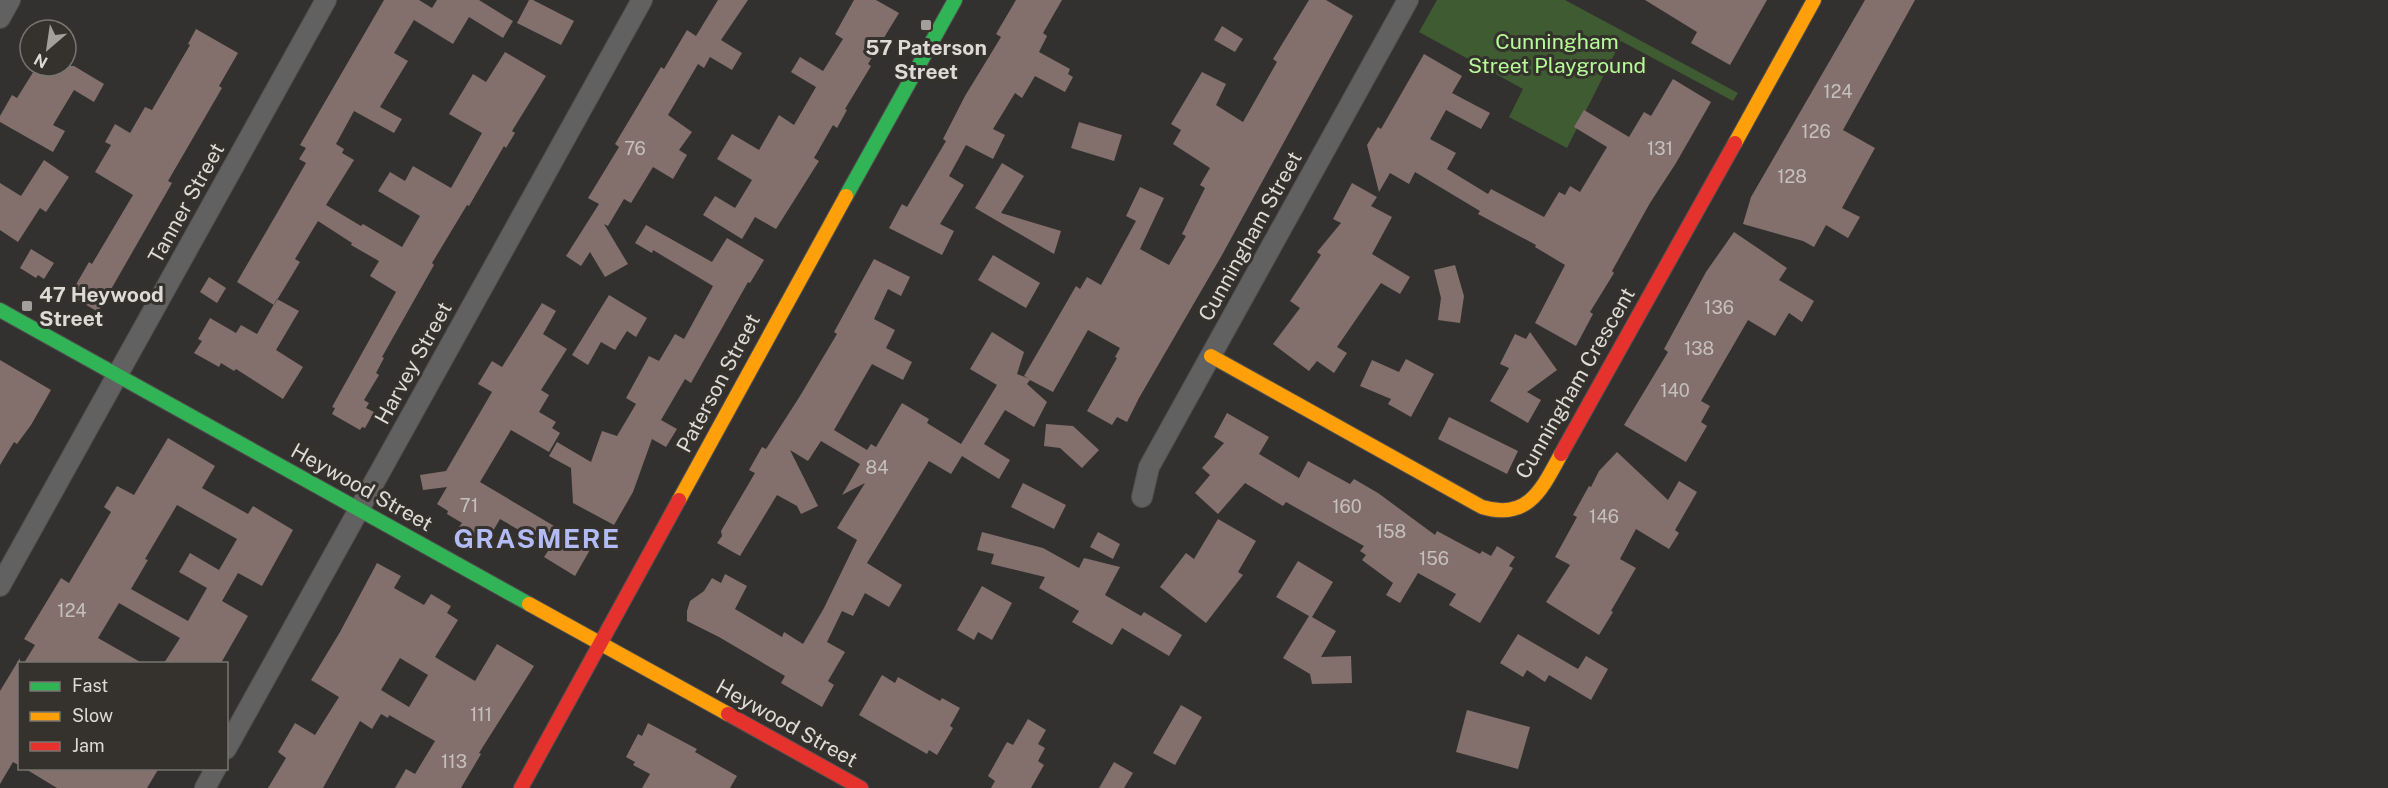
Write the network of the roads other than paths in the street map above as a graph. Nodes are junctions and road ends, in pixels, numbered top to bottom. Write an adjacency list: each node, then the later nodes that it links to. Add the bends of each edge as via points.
1 (10, 0): 7 (street)
2 (326, 0): 10 (street, Tanner Street)
3 (642, 0): 12 (street, Harvey Street)
4 (955, 0): 14 (street, Paterson Street)
5 (1408, 0): 9 (street, Cunningham Street)
6 (1814, 0): 9 (street, Cunningham Crescent, via 1540,492 1527,504 1496,512 1482,507)
7 (0, 18)
8 (0, 310): 10 (street, Heywood Street)
9 (1211, 356): 11 (street, Cunningham Street, via 1149,467)
10 (118, 375): 12 (street, Heywood Street); 13 (street, Tanner Street)
11 (1142, 497)
12 (359, 509): 14 (street, Heywood Street); 15 (street, Harvey Street)
13 (0, 586)
14 (601, 644): 18 (street, Paterson Street); 19 (street, Heywood Street)
15 (228, 745)
16 (215, 770): 17 (street)
17 (205, 788)
18 (521, 788)
19 (861, 788)

